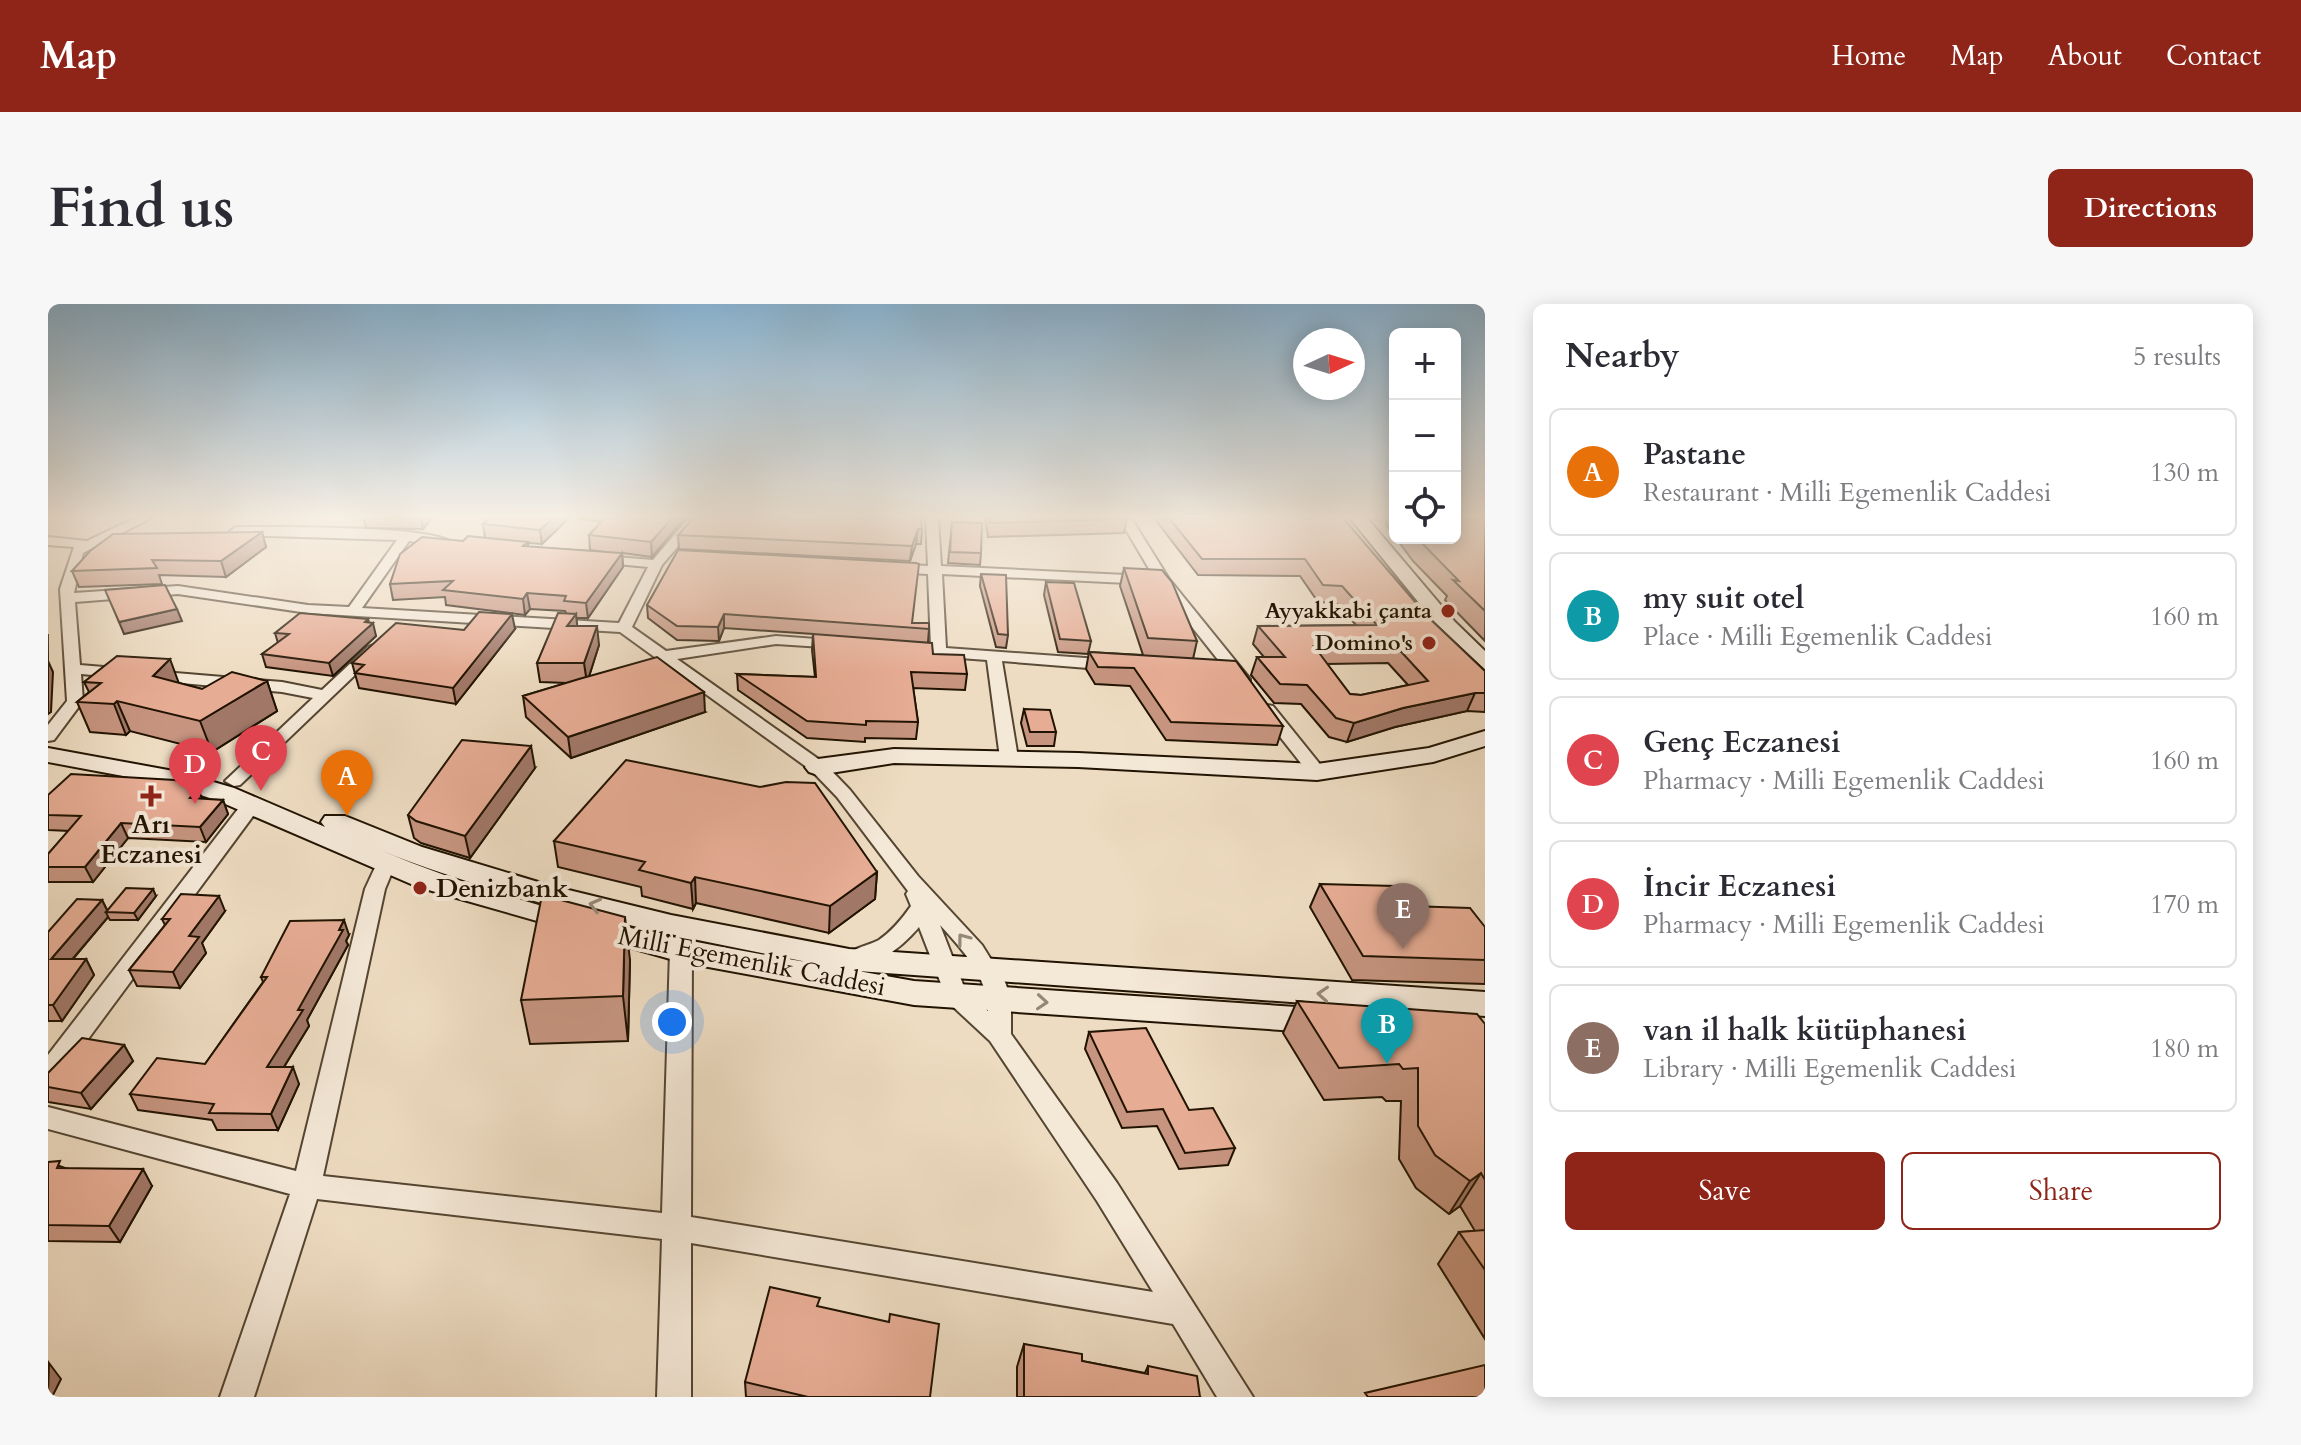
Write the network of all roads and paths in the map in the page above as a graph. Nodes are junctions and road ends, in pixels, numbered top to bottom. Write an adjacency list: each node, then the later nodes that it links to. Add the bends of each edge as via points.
1 (74, 569): 10 (street)
2 (383, 569): 11 (street)
3 (659, 569): 13 (street)
4 (916, 569): 8 (street)
5 (1156, 569): 9 (street)
6 (1382, 569): 24 (street, via 1430,628)
7 (1401, 569): 19 (street)
8 (936, 570): 9 (street); 16 (street)
9 (1163, 581): 23 (street)
10 (68, 598): 11 (street, via 178,590); 21 (street)
11 (353, 611): 12 (street)
12 (412, 614): 13 (street); 25 (street)
13 (624, 628): 17 (street)
14 (850, 645): 17 (street, via 776,640)
15 (895, 648): 16 (street)
16 (939, 651): 18 (street)
17 (663, 656): 31 (street)
18 (994, 657): 20 (street); 30 (street)
19 (1485, 663)
20 (1134, 666)
21 (73, 669): 25 (street); 26 (street, via 75,701)
22 (1207, 671): 23 (street)
23 (1236, 672): 32 (street)
24 (1485, 682)
25 (325, 695): 33 (street)
26 (48, 736)
27 (1485, 738): 32 (street, via 1433,755)
28 (48, 742): 33 (street, Milli Egemenlik Caddesi, via 182,767)
29 (48, 755): 33 (street, Milli Egemenlik Caddesi)
30 (1009, 758): 31 (street, via 894,756); 32 (street)
31 (818, 767): 35 (street, via 840,787)
32 (1317, 772)
33 (243, 792): 34 (street, Milli Egemenlik Caddesi); 38 (street, Milli Egemenlik Caddesi, one-way to 33, via 671,925 541,892 412,853); 44 (street)
34 (385, 865): 37 (street, Milli Egemenlik Caddesi); 46 (street, via 375,889)
35 (910, 880): 36 (street); 40 (street, one-way to 35, via 948,919)
36 (922, 906): 38 (street, via 891,944); 39 (street)
37 (681, 951): 39 (street, Milli Egemenlik Caddesi, via 914,993); 47 (street)
38 (849, 960): 39 (street, Milli Egemenlik Caddesi)
39 (951, 982): 40 (street, Milli Egemenlik Caddesi); 43 (street)
40 (994, 986): 41 (street, Milli Egemenlik Caddesi, one-way to 40); 42 (street, Milli Egemenlik Caddesi, one-way to 42); 43 (street)
41 (1485, 1004)
42 (1485, 1031)
43 (999, 1035): 48 (street)
44 (48, 1074)
45 (48, 1118): 46 (street)
46 (307, 1186): 47 (street); 49 (street)
47 (679, 1228): 48 (street); 50 (street)
48 (1181, 1311): 51 (street)
49 (237, 1397)
50 (674, 1397)
51 (1236, 1397)

